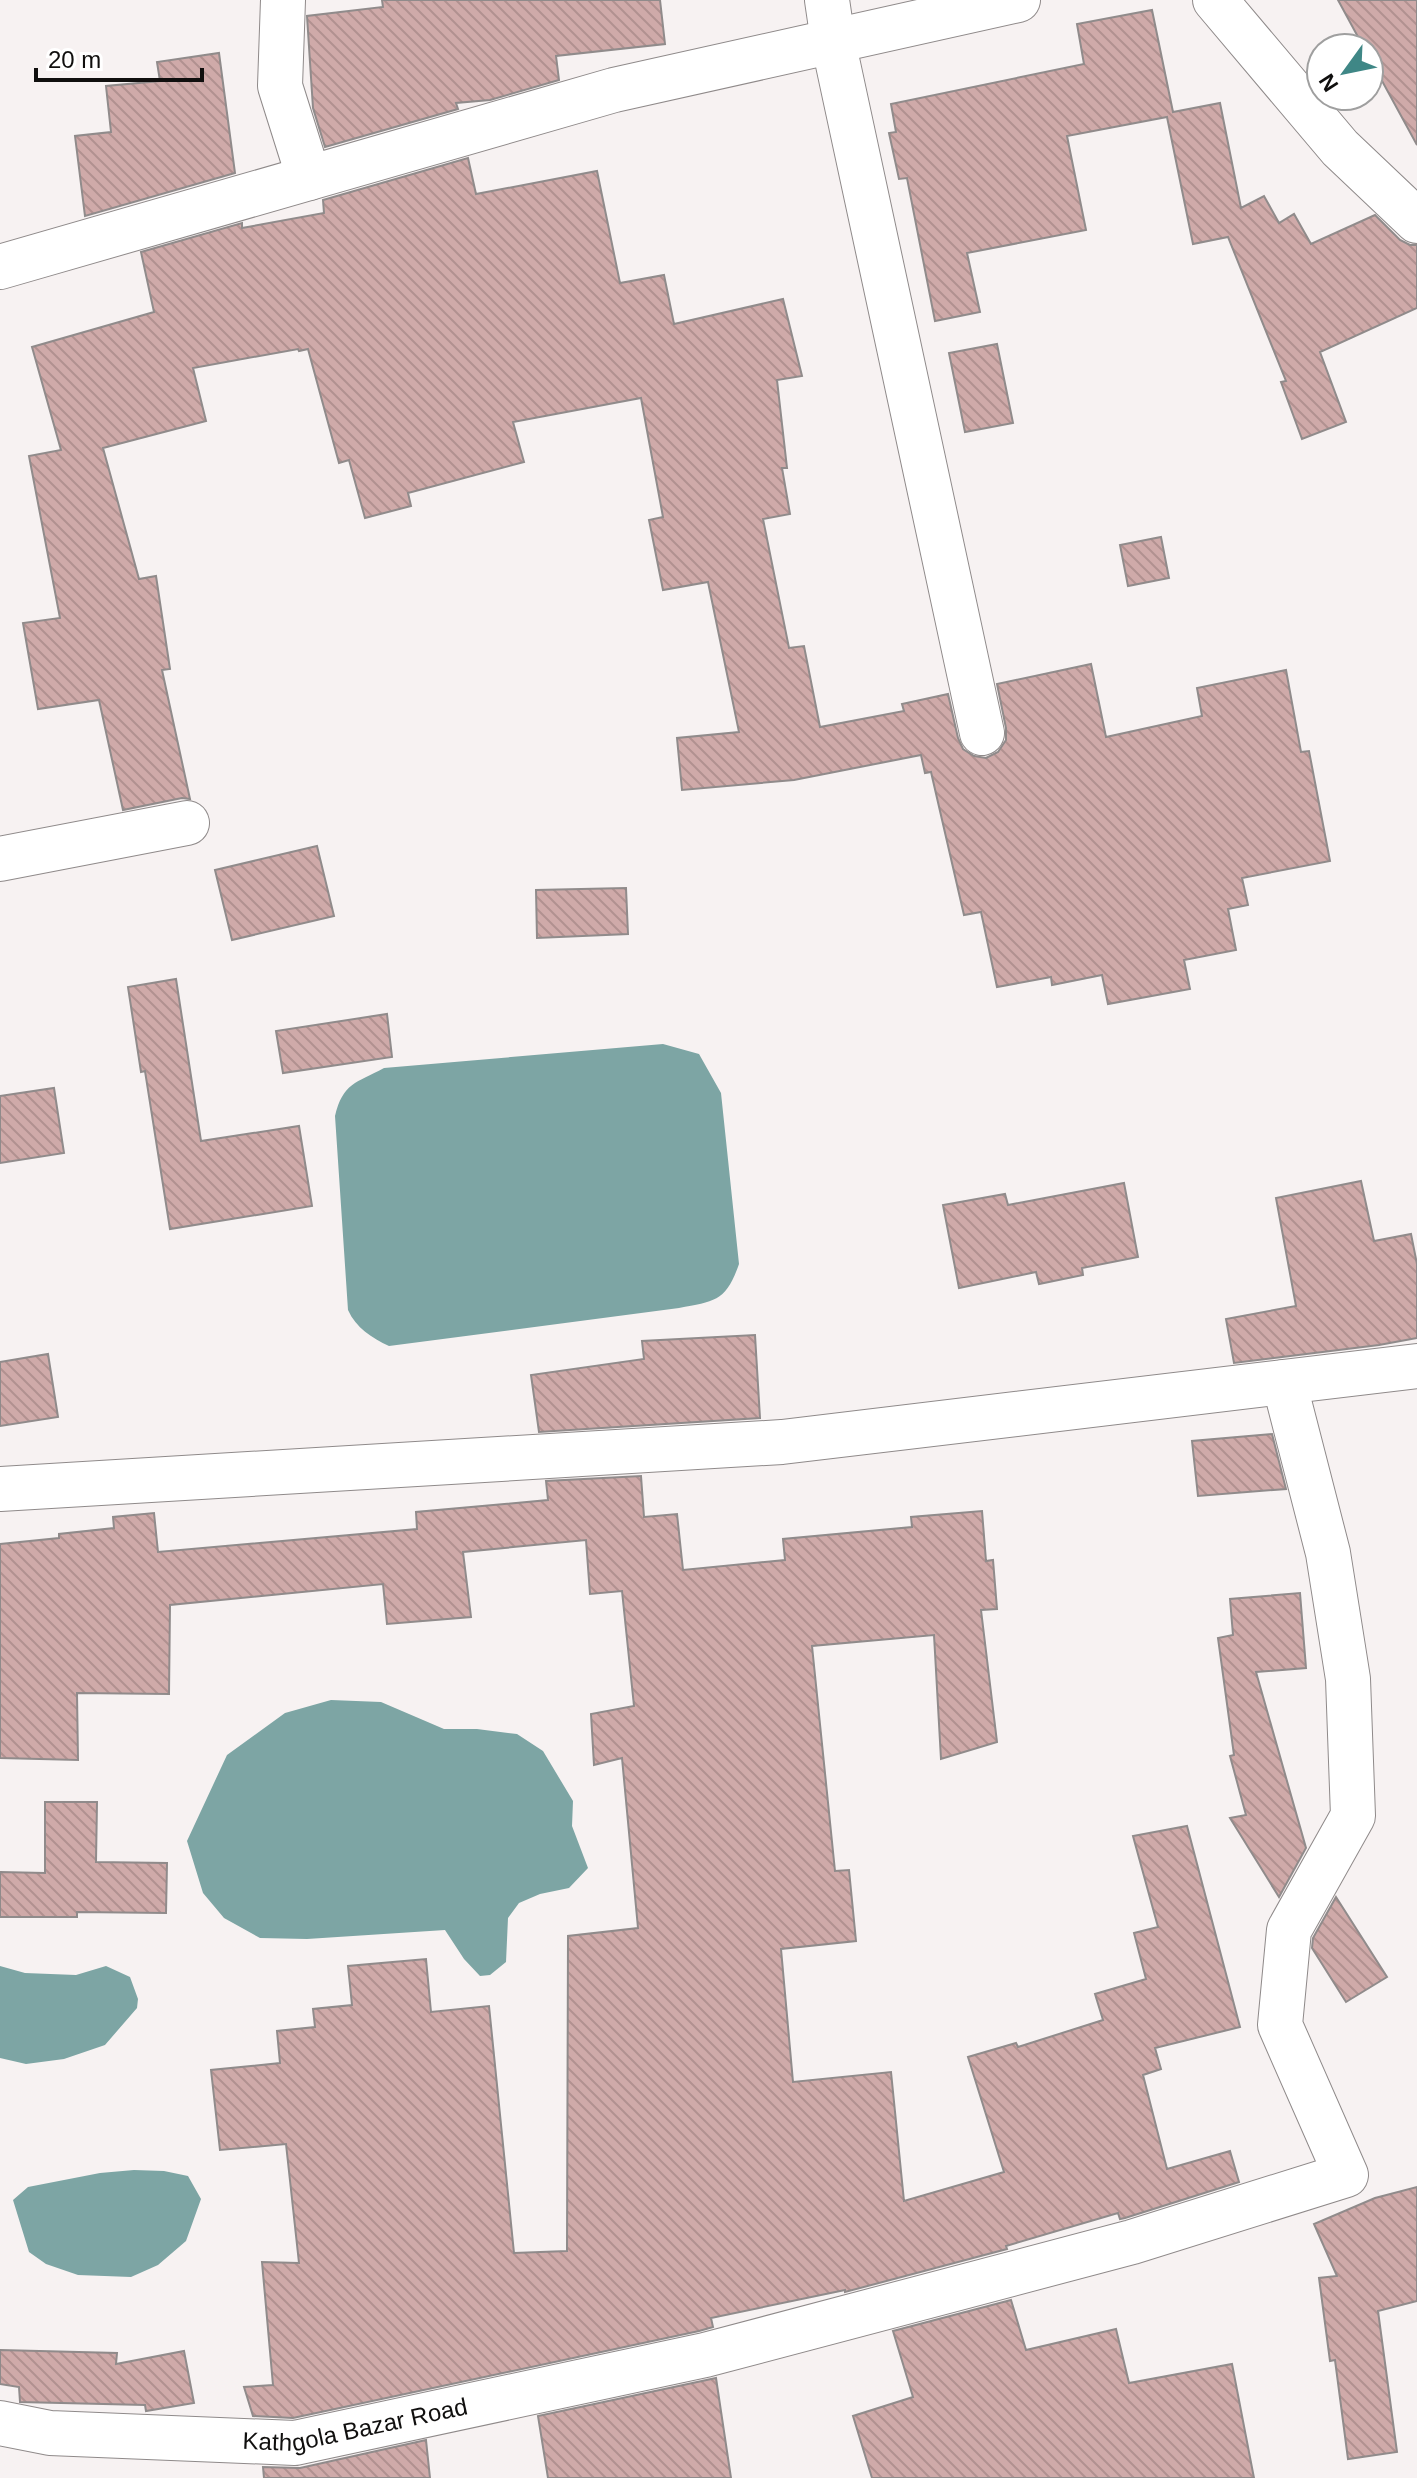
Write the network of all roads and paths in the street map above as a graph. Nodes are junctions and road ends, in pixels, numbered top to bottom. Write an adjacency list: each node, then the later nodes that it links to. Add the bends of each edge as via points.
1 (283, 0): 5 (street, via 280,86)
2 (1018, 0): 4 (street)
3 (1215, 0): 6 (street, via 1340,148)
4 (830, 21): 5 (street); 8 (street)
5 (309, 178): 7 (street)
6 (1417, 221)
7 (0, 267)
8 (982, 733)
9 (187, 823): 10 (street)
10 (0, 859)
11 (1417, 1366): 12 (street)
12 (1284, 1382): 13 (street, via 782,1442); 15 (street, Kathgola Bazar Road, via 1328,1553 1348,1679 1353,1816 1289,1930 1280,2025 1346,2175 1132,2242 705,2355 295,2443)
13 (0, 1489)
14 (0, 2423): 15 (street, Kathgola Bazar Road)
15 (245, 2459)

